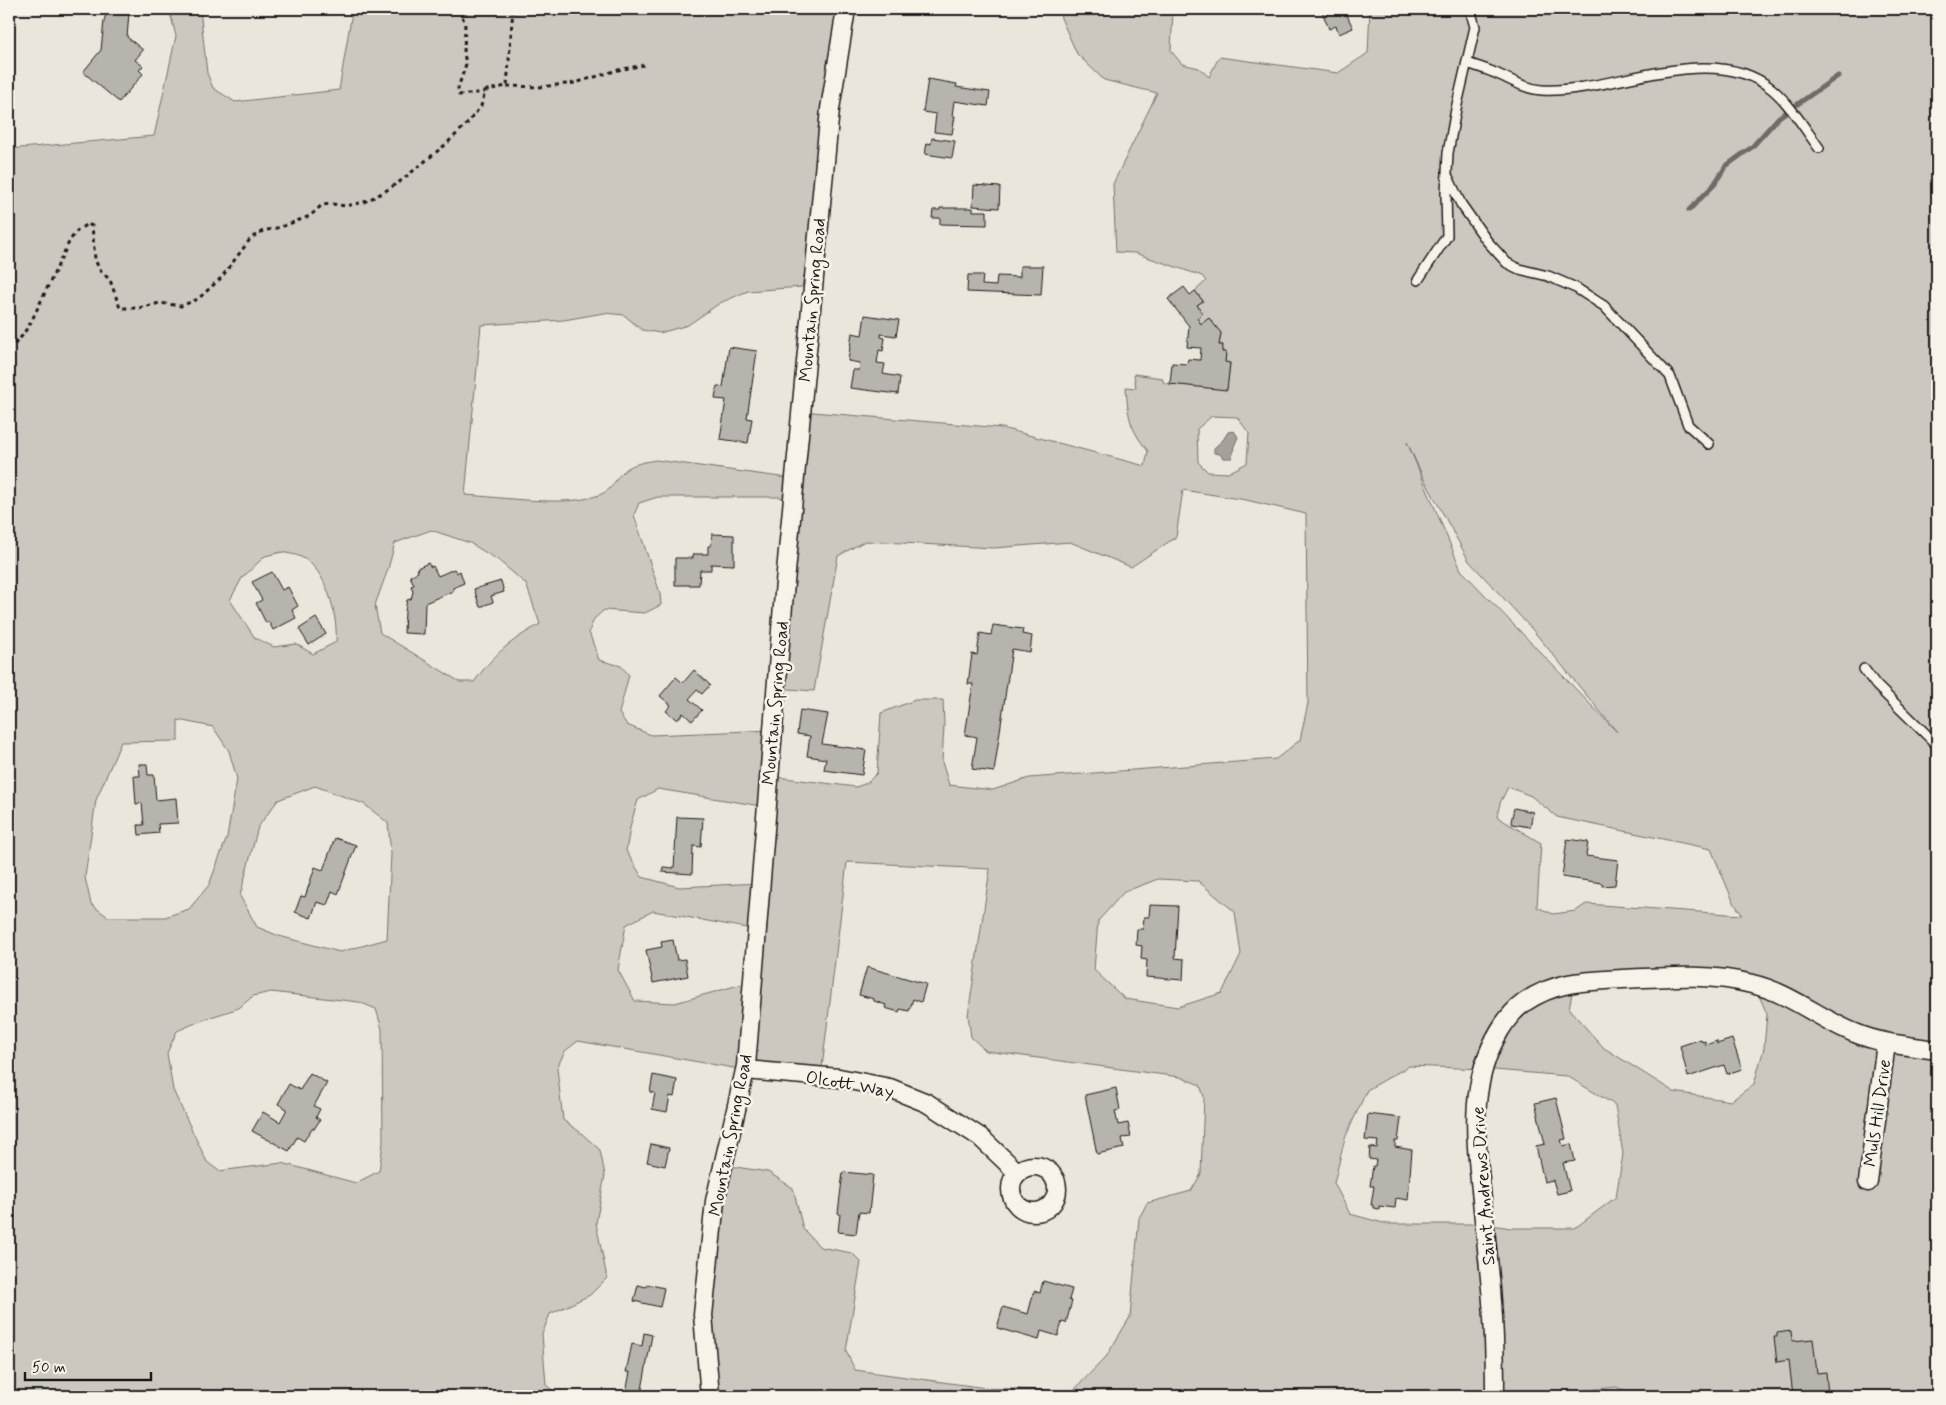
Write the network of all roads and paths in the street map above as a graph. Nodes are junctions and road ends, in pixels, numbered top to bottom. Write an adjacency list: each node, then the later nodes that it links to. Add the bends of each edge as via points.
1 (462, 9): 8 (path, via 466,64 458,88 459,95)
2 (513, 9): 7 (path)
3 (846, 9): 18 (street, Mountain Spring Road, via 830,109 786,573)
4 (1470, 9): 5 (lane, via 1475,28)
5 (1466, 63): 9 (lane, via 1540,90 1559,90 1672,70 1717,68 1740,73 1772,89); 10 (lane, via 1454,116)
6 (644, 65): 7 (path, via 575,84)
7 (507, 86): 8 (path)
8 (485, 92): 12 (path, via 481,106 467,124 402,180 364,202 346,206 322,205 310,216 263,231 251,238 207,292 182,306 160,304 120,308 110,280 95,259 94,232 87,224 70,240 31,322)
9 (1819, 148)
10 (1447, 175): 11 (lane, via 1448,236); 13 (lane, via 1461,204 1507,263 1576,288 1604,306 1670,376 1688,425)
11 (1418, 280)
12 (9, 350)
13 (1709, 444)
14 (1864, 669): 15 (lane)
15 (1937, 745)
16 (1886, 1043): 17 (street, Saint Andrews Drive); 20 (street, Muls Hill Drive); 22 (street, Saint Andrews Drive, via 1854,1033 1779,992 1726,978 1574,982 1544,991 1524,1003 1506,1020 1493,1042 1482,1069 1476,1098 1475,1137 1495,1332)
17 (1937, 1050)
18 (746, 1070): 19 (street, Olcott Way, via 840,1078 890,1088 926,1103 980,1137); 21 (street, Mountain Spring Road, via 715,1201 703,1315)
19 (1018, 1173)
20 (1868, 1182)
21 (710, 1396)
22 (1495, 1396)

